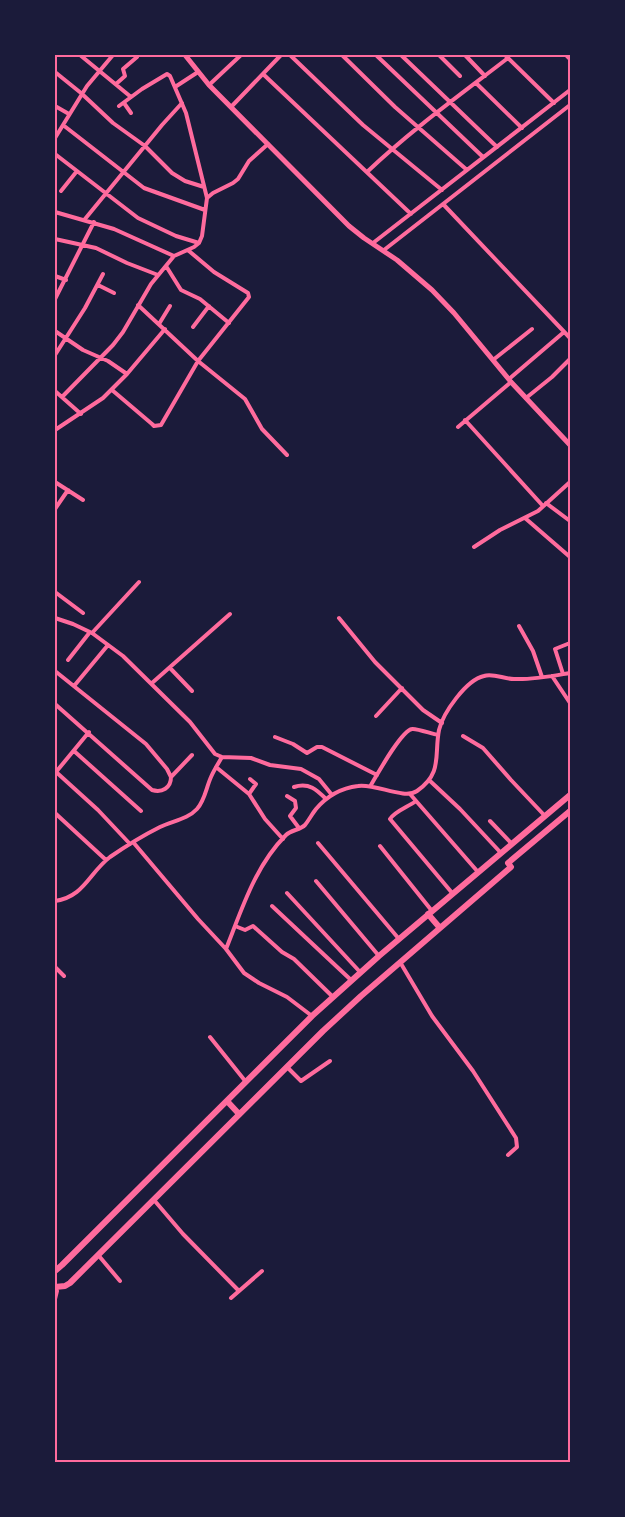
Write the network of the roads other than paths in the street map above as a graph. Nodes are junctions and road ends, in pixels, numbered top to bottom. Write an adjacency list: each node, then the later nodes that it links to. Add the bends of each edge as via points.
1 (80, 55): 16 (street)
2 (112, 55): 16 (street)
3 (241, 55): 24 (street)
4 (281, 55): 19 (street)
5 (290, 55): 49 (street)
6 (342, 55): 41 (street)
7 (376, 55): 38 (street)
8 (401, 55): 29 (street)
9 (439, 55): 20 (street)
10 (465, 55): 21 (street)
11 (566, 55): 15 (street)
12 (187, 56): 18 (street)
13 (137, 57): 23 (street, via 123,69 125,76)
14 (507, 57): 21 (street); 32 (street)
15 (570, 59)
16 (99, 69): 23 (street); 27 (street)
17 (55, 72): 27 (street)
18 (198, 72): 24 (street); 25 (street)
19 (263, 74): 36 (street); 55 (street)
20 (460, 76)
21 (485, 76): 22 (street)
22 (476, 83): 29 (street); 42 (street)
23 (116, 84): 28 (street)
24 (209, 86): 36 (street)
25 (175, 87): 28 (street, via 167,74); 31 (street)
26 (570, 90): 32 (street)
27 (81, 94): 39 (street); 47 (street)
28 (131, 97): 30 (street)
29 (450, 102): 38 (street); 48 (street)
30 (124, 103): 35 (street); 37 (street)
31 (182, 103): 47 (street); 56 (street)
32 (554, 103): 42 (street)
33 (570, 105): 45 (street)
34 (55, 106): 39 (street)
35 (119, 106)
36 (231, 108): 46 (street)
37 (131, 113)
38 (437, 113): 41 (street); 51 (street)
39 (69, 114): 40 (street)
40 (63, 125): 44 (street); 54 (street)
41 (417, 128): 49 (street); 52 (street)
42 (522, 128): 43 (street)
43 (517, 131): 45 (street); 48 (street)
44 (56, 136)
45 (525, 139): 61 (street)
46 (268, 144): 60 (street, via 249,161 238,179); 69 (street, via 349,226)
47 (144, 146): 54 (street); 56 (street, via 172,173)
48 (497, 147): 51 (street)
49 (390, 149): 55 (street); 57 (street)
50 (55, 154): 53 (street)
51 (483, 157): 52 (street)
52 (467, 170): 57 (street)
53 (77, 171): 58 (street); 59 (street)
54 (123, 172): 59 (street); 62 (street, via 151,191)
55 (367, 172): 64 (street)
56 (204, 187): 60 (street)
57 (442, 190): 64 (street)
58 (61, 191)
59 (105, 194): 65 (street); 68 (street, via 138,218)
60 (207, 198): 62 (street)
61 (442, 204): 72 (street); 91 (street)
62 (205, 210): 68 (street)
63 (55, 212): 65 (street)
64 (411, 214): 69 (street)
65 (85, 219): 66 (street)
66 (94, 222): 70 (street); 73 (street)
67 (55, 239): 70 (street)
68 (199, 243): 71 (street)
69 (372, 243): 72 (street)
70 (84, 245): 76 (street); 78 (street)
71 (188, 250): 73 (street); 86 (street, via 214,272 249,294)
72 (384, 250): 97 (street, via 432,290)
73 (174, 256): 74 (street)
74 (166, 266): 76 (street); 84 (street, via 180,290)
75 (103, 274): 79 (street)
76 (158, 275): 82 (street)
77 (55, 276): 78 (street)
78 (66, 280): 81 (street)
79 (98, 285): 80 (street); 92 (street)
80 (114, 293)
81 (55, 299)
82 (138, 304): 85 (street); 95 (street, via 124,332)
83 (170, 306): 85 (street)
84 (210, 306): 86 (street); 87 (street)
85 (159, 324): 88 (street)
86 (229, 324): 98 (street)
87 (193, 327)
88 (165, 329): 98 (street); 99 (street)
89 (532, 329): 97 (street)
90 (55, 330): 92 (street)
91 (564, 332): 93 (street); 100 (street)
92 (67, 338): 94 (street); 95 (street)
93 (570, 338)
94 (55, 356)
95 (102, 358): 99 (street); 103 (street)
96 (570, 359): 104 (street)
97 (493, 360): 100 (street)
98 (198, 361): 101 (street, via 163,423 158,426); 110 (street, via 245,399 262,429)
99 (127, 374): 101 (street)
100 (510, 381): 104 (street); 106 (street)
101 (112, 390): 105 (street)
102 (55, 391): 103 (street)
103 (62, 397): 105 (street)
104 (526, 398): 109 (street)
105 (81, 414): 108 (street)
106 (465, 420): 107 (street); 115 (street)
107 (458, 427)
108 (55, 430)
109 (570, 445)
110 (287, 455)
111 (55, 482): 113 (street)
112 (570, 482): 115 (street)
113 (68, 490): 114 (street); 116 (street)
114 (83, 500)
115 (545, 505): 117 (street); 118 (street)
116 (55, 509)
117 (525, 518): 119 (street); 120 (street)
118 (570, 521)
119 (474, 547)
120 (570, 557)
121 (139, 582): 128 (street)
122 (55, 592): 123 (street)
123 (83, 612)
124 (230, 614): 132 (street)
125 (55, 618): 128 (street)
126 (339, 618): 140 (street, via 375,662)
127 (519, 626): 137 (street)
128 (91, 633): 130 (street); 131 (street)
129 (570, 643): 135 (street, via 555,648)
130 (108, 645): 138 (street); 139 (street)
131 (68, 660)
132 (170, 668): 138 (street); 141 (street)
133 (55, 671): 139 (street)
134 (570, 673): 135 (street)
135 (563, 674): 136 (street)
136 (552, 676): 137 (street); 142 (street)
137 (542, 677): 145 (street, via 516,680 484,675 466,687)
138 (152, 684): 152 (street, via 190,722 209,748)
139 (74, 686): 156 (street, via 146,744)
140 (402, 688): 144 (street); 145 (street, via 428,715)
141 (192, 691)
142 (570, 703)
143 (55, 704): 146 (street)
144 (376, 716)
145 (442, 723): 147 (street)
146 (89, 732): 150 (street); 156 (street, via 152,790 163,791 172,782)
147 (438, 735): 155 (street, via 411,729); 158 (street, via 438,758)
148 (462, 736): 171 (street, via 484,748)
149 (275, 737): 155 (street, via 308,753 322,747)
150 (74, 751): 154 (street); 168 (street)
151 (192, 755): 156 (street)
152 (222, 757): 153 (street); 163 (street, via 251,758 270,765 301,769 319,779)
153 (216, 767): 161 (street); 175 (street, via 196,810)
154 (55, 772): 175 (street)
155 (377, 775): 159 (street)
156 (172, 777)
157 (250, 779): 161 (street, via 256,784)
158 (429, 780): 162 (street); 179 (street)
159 (372, 785): 162 (street); 163 (street, via 352,787)
160 (294, 787): 166 (street, via 309,786)
161 (249, 794): 174 (street, via 265,820)
162 (410, 794): 167 (street)
163 (332, 795): 166 (street)
164 (570, 795): 171 (main road)
165 (287, 796): 173 (street, via 295,801 296,808 290,816)
166 (326, 799): 173 (street)
167 (416, 801): 181 (street); 184 (street, via 390,819)
168 (141, 811)
169 (570, 811): 189 (main road, via 508,863 512,867)
170 (55, 813): 180 (street)
171 (545, 816): 177 (main road)
172 (490, 821): 177 (street)
173 (299, 828): 174 (street)
174 (283, 838): 188 (street, via 259,870)
175 (131, 843): 180 (street); 191 (street)
176 (318, 843): 190 (street)
177 (512, 844): 179 (main road)
178 (380, 846): 187 (street)
179 (501, 853): 181 (main road)
180 (106, 860): 185 (street, via 73,896)
181 (478, 872): 184 (main road)
182 (316, 881): 192 (street)
183 (287, 893): 195 (street)
184 (453, 894): 187 (main road)
185 (55, 901)
186 (272, 906): 197 (street)
187 (430, 913): 189 (main road); 190 (main road)
188 (236, 926): 191 (street); 198 (street, via 245,930 253,926)
189 (440, 928): 193 (main road)
190 (399, 939): 192 (main road)
191 (226, 949): 199 (street, via 244,973 287,996)
192 (379, 956): 195 (main road)
193 (400, 962): 202 (main road); 206 (street, via 432,1016 473,1071 516,1138 517,1146)
194 (55, 966): 196 (street)
195 (360, 972): 197 (main road)
196 (64, 976)
197 (351, 980): 198 (main road)
198 (333, 996): 199 (main road)
199 (312, 1016): 203 (main road)
200 (210, 1037): 203 (street)
201 (330, 1061): 202 (street, via 300,1080)
202 (286, 1067): 205 (main road)
203 (246, 1082): 204 (main road)
204 (227, 1101): 205 (main road); 209 (main road)
205 (240, 1114): 207 (main road)
206 (508, 1155)
207 (154, 1200): 208 (main road); 213 (street)
208 (99, 1256): 211 (street); 212 (main road, via 66,1286)
209 (55, 1271)
210 (262, 1271): 213 (street)
211 (120, 1281)
212 (55, 1287): 215 (street)
213 (239, 1291): 214 (street)
214 (231, 1298)
215 (55, 1299)

